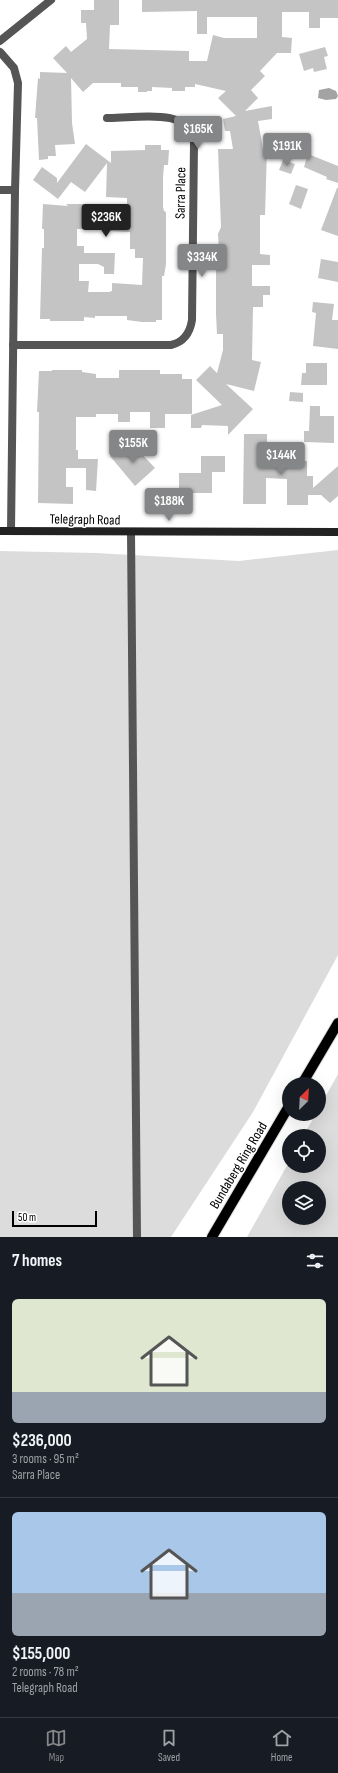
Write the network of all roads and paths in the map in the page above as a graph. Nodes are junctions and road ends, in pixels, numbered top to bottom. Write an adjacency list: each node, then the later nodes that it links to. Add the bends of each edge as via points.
1 (50, 0): 2 (street)
2 (0, 41)
3 (0, 52): 6 (street, via 17,75)
4 (107, 118): 7 (street, Sarra Place, via 168,117 190,124 194,143 192,299 191,326 187,341 166,346)
5 (0, 190): 6 (street)
6 (15, 190): 7 (street)
7 (13, 345): 9 (street)
8 (0, 531): 9 (street, Telegraph Road)
9 (11, 531): 10 (street, Telegraph Road)
10 (131, 532): 11 (street, Telegraph Road); 15 (street)
11 (338, 532)
12 (338, 1023): 13 (main road)
13 (306, 1077)
14 (282, 1118): 16 (main road, Bundaberg Ring Road)
15 (137, 1237)
16 (212, 1237)

